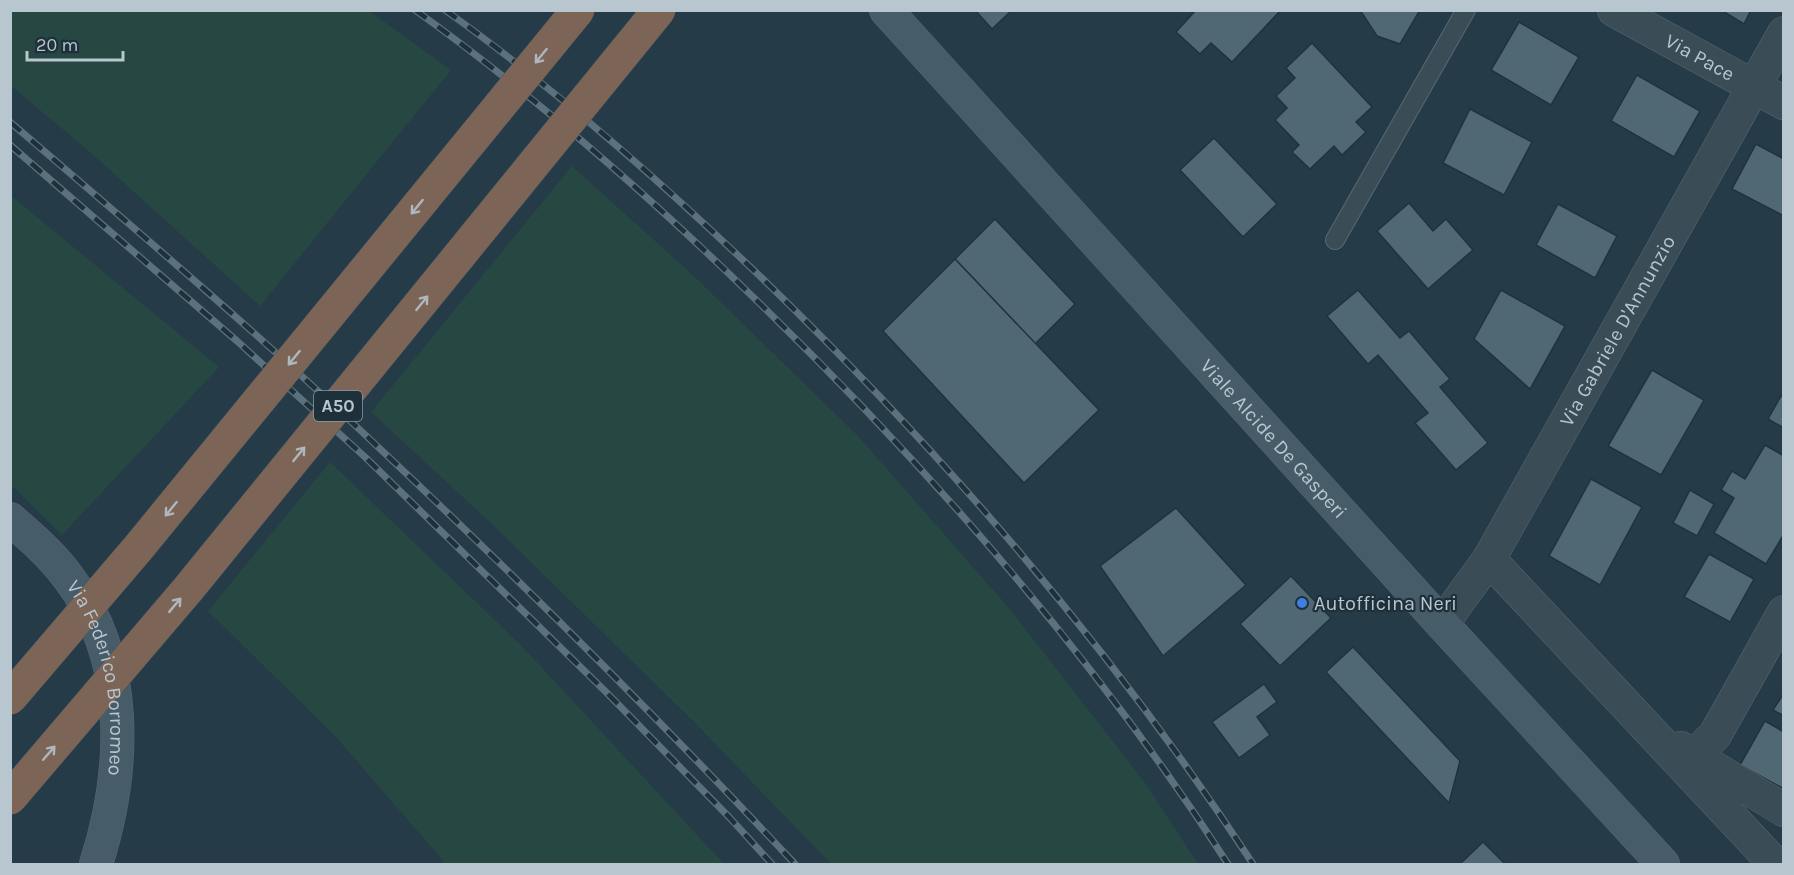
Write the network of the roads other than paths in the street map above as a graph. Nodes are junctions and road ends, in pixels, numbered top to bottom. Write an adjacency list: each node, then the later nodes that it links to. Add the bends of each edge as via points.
1 (578, 10): 14 (highway, one-way to 14, bridge, via 161,521)
2 (659, 10): 16 (highway, A50, one-way to 2, bridge, via 189,588)
3 (886, 10): 13 (street, Viale Alcide De Gasperi)
4 (1466, 10): 9 (lane)
5 (1614, 10): 7 (street, Via Pace)
6 (1784, 33): 7 (street, Via Gabriele D'Annunzio)
7 (1754, 87): 8 (street, Via Pace); 11 (street, Via Gabriele D'Annunzio)
8 (1784, 103)
9 (1335, 240)
10 (10, 519): 18 (street, Via Federico Borromeo, via 42,546 69,577 93,618 108,656 118,749 115,788)
11 (1489, 559): 13 (street, Via Gabriele D'Annunzio); 15 (street, via 1649,728)
12 (1784, 612): 15 (street, via 1715,735)
13 (1442, 624): 19 (street, Viale Alcide De Gasperi)
14 (10, 698)
15 (1690, 761): 17 (street); 20 (street)
16 (10, 798)
17 (1784, 810)
18 (96, 864)
19 (1663, 864)
20 (1775, 864)

